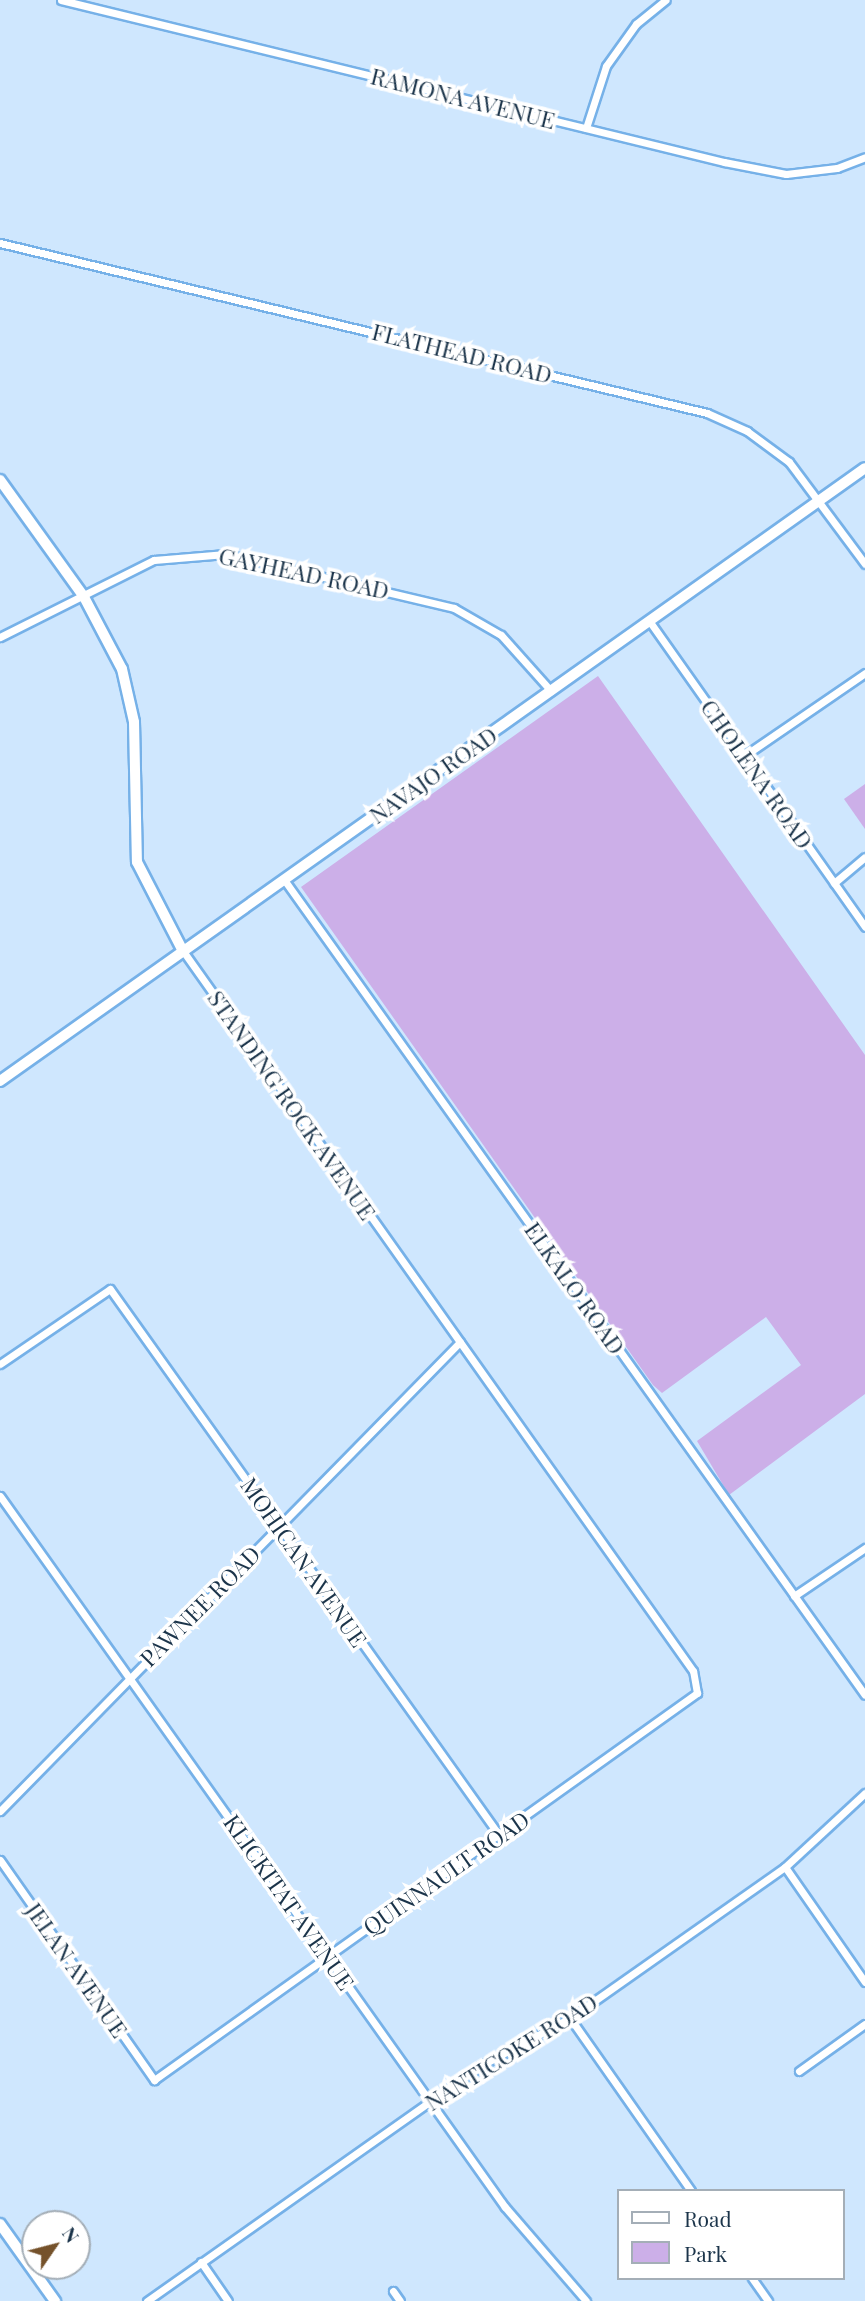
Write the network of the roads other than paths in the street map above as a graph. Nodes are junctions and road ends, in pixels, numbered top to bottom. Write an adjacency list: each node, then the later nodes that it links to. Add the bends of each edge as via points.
1 (61, 0): 3 (street, RAMONA AVENUE)
2 (666, 0): 3 (street, via 636,24 606,66)
3 (586, 128): 4 (street, RAMONA AVENUE, via 786,174 837,168)
4 (865, 157)
5 (0, 243): 8 (street, FLATHEAD ROAD, via 707,413 762,440)
6 (865, 468): 8 (main road, NAVAJO ROAD)
7 (0, 480): 10 (main road, STANDING ROCK AVENUE)
8 (820, 500): 9 (street, FLATHEAD ROAD); 11 (main road, NAVAJO ROAD)
9 (865, 564)
10 (84, 597): 12 (street, GAYHEAD ROAD); 14 (street, GAYHEAD ROAD, via 128,571 177,554 254,558 454,608 501,635); 20 (main road, STANDING ROCK AVENUE, via 111,642 131,700 137,862)
11 (650, 622): 14 (main road, NAVAJO ROAD); 15 (street, CHOLENA ROAD)
12 (0, 637)
13 (865, 673): 15 (street)
14 (551, 691): 17 (main road, NAVAJO ROAD)
15 (744, 756): 18 (street, CHOLENA ROAD)
16 (865, 857): 18 (street)
17 (285, 881): 20 (main road, NAVAJO ROAD); 27 (street, ELKALO ROAD)
18 (834, 883): 19 (street, CHOLENA ROAD)
19 (865, 927)
20 (183, 951): 21 (main road, NAVAJO ROAD); 22 (street, STANDING ROCK AVENUE)
21 (0, 1081)
22 (460, 1342): 25 (street, PAWNEE ROAD); 29 (street, STANDING ROCK AVENUE, via 693,1671)
23 (0, 1364): 25 (street, MOHICAN AVENUE, via 110,1289)
24 (0, 1496): 28 (street, KLICKITAT AVENUE)
25 (278, 1526): 28 (street, PAWNEE ROAD); 33 (street, MOHICAN AVENUE)
26 (865, 1548): 27 (street)
27 (794, 1596): 30 (street, ELKALO ROAD)
28 (130, 1677): 32 (street, PAWNEE ROAD); 36 (street, KLICKITAT AVENUE)
29 (698, 1687): 33 (street, QUINNAULT ROAD, via 692,1699)
30 (865, 1695)
31 (865, 1793): 35 (street, NANTICOKE ROAD)
32 (0, 1811)
33 (499, 1836): 36 (street, QUINNAULT ROAD)
34 (0, 1860): 41 (street, JELAN AVENUE)
35 (785, 1867): 37 (street); 38 (street, NANTICOKE ROAD)
36 (327, 1957): 41 (street, QUINNAULT ROAD); 42 (street, KLICKITAT AVENUE)
37 (865, 1982)
38 (570, 2018): 42 (street, NANTICOKE ROAD, via 498,2054); 43 (street)
39 (865, 2024): 40 (street)
40 (799, 2071)
41 (154, 2080)
42 (430, 2101): 45 (street, NANTICOKE ROAD); 52 (street, KLICKITAT AVENUE, via 505,2207)
43 (690, 2189)
44 (0, 2224): 48 (main road)
45 (201, 2262): 49 (street, NANTICOKE ROAD); 50 (street)
46 (753, 2280): 53 (street)
47 (393, 2291): 51 (street)
48 (55, 2301)
49 (147, 2301)
50 (228, 2301)
51 (400, 2301)
52 (586, 2301)
53 (768, 2301)

